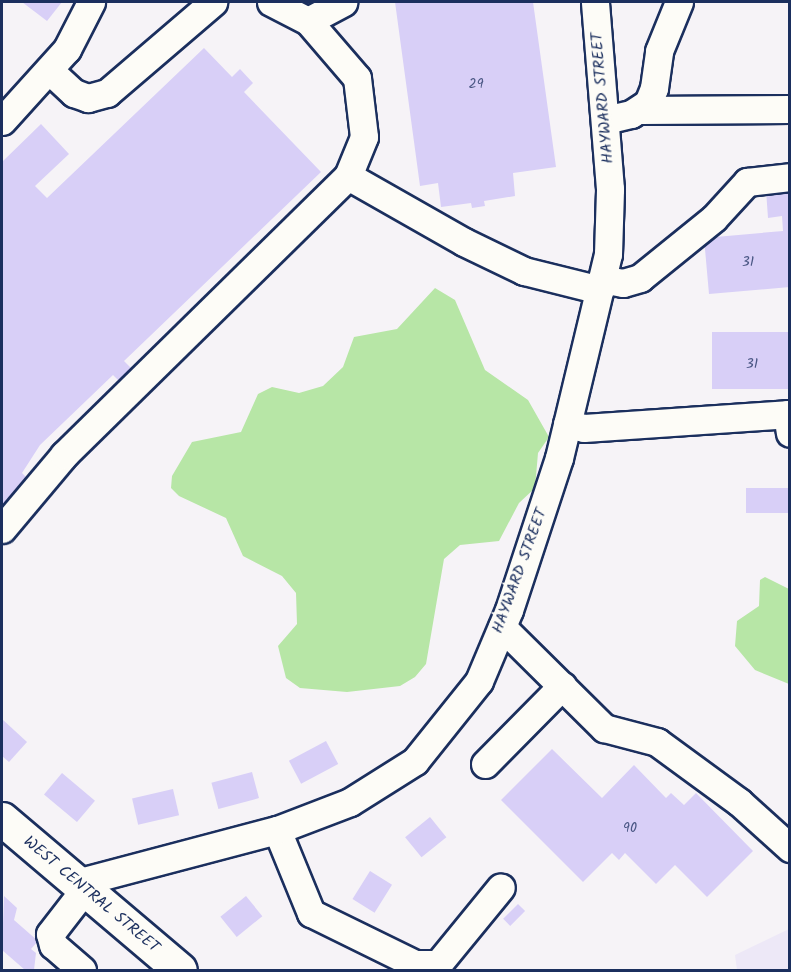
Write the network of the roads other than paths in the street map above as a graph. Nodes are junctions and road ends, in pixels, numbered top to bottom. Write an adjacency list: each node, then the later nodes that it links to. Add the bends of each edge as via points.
1 (91, 2): 8 (street, via 67,49)
2 (213, 2): 8 (street, via 107,93 88,98 74,93)
3 (271, 2): 7 (street)
4 (343, 2): 7 (street)
5 (595, 2): 11 (street, HAYWARD STREET)
6 (679, 2): 10 (street, via 659,51 652,96)
7 (308, 21): 13 (street, via 357,78 364,137)
8 (49, 70): 12 (street)
9 (789, 109): 10 (street)
10 (640, 110): 11 (street)
11 (605, 120): 15 (street, HAYWARD STREET, via 610,226)
12 (2, 121)
13 (348, 176): 15 (street, via 464,243 524,270); 18 (street, via 64,455)
14 (789, 177): 15 (street, via 747,182 714,218 640,278)
15 (601, 284): 16 (street, HAYWARD STREET)
16 (567, 424): 17 (street, via 584,428 787,414); 19 (street, HAYWARD STREET, via 533,543)
17 (789, 433)
18 (2, 529)
19 (502, 627): 20 (street); 23 (street, HAYWARD STREET, via 479,681 415,761 350,802)
20 (561, 686): 21 (street); 24 (street, via 604,728 657,742 739,802)
21 (485, 764)
22 (2, 819): 25 (main road, WEST CENTRAL STREET)
23 (277, 830): 25 (street, HAYWARD STREET); 26 (street, via 311,913 415,964 438,963)
24 (789, 848)
25 (80, 886): 27 (street, via 50,934 53,945); 28 (main road, WEST CENTRAL STREET)
26 (501, 887)
27 (82, 970)
28 (180, 970)

